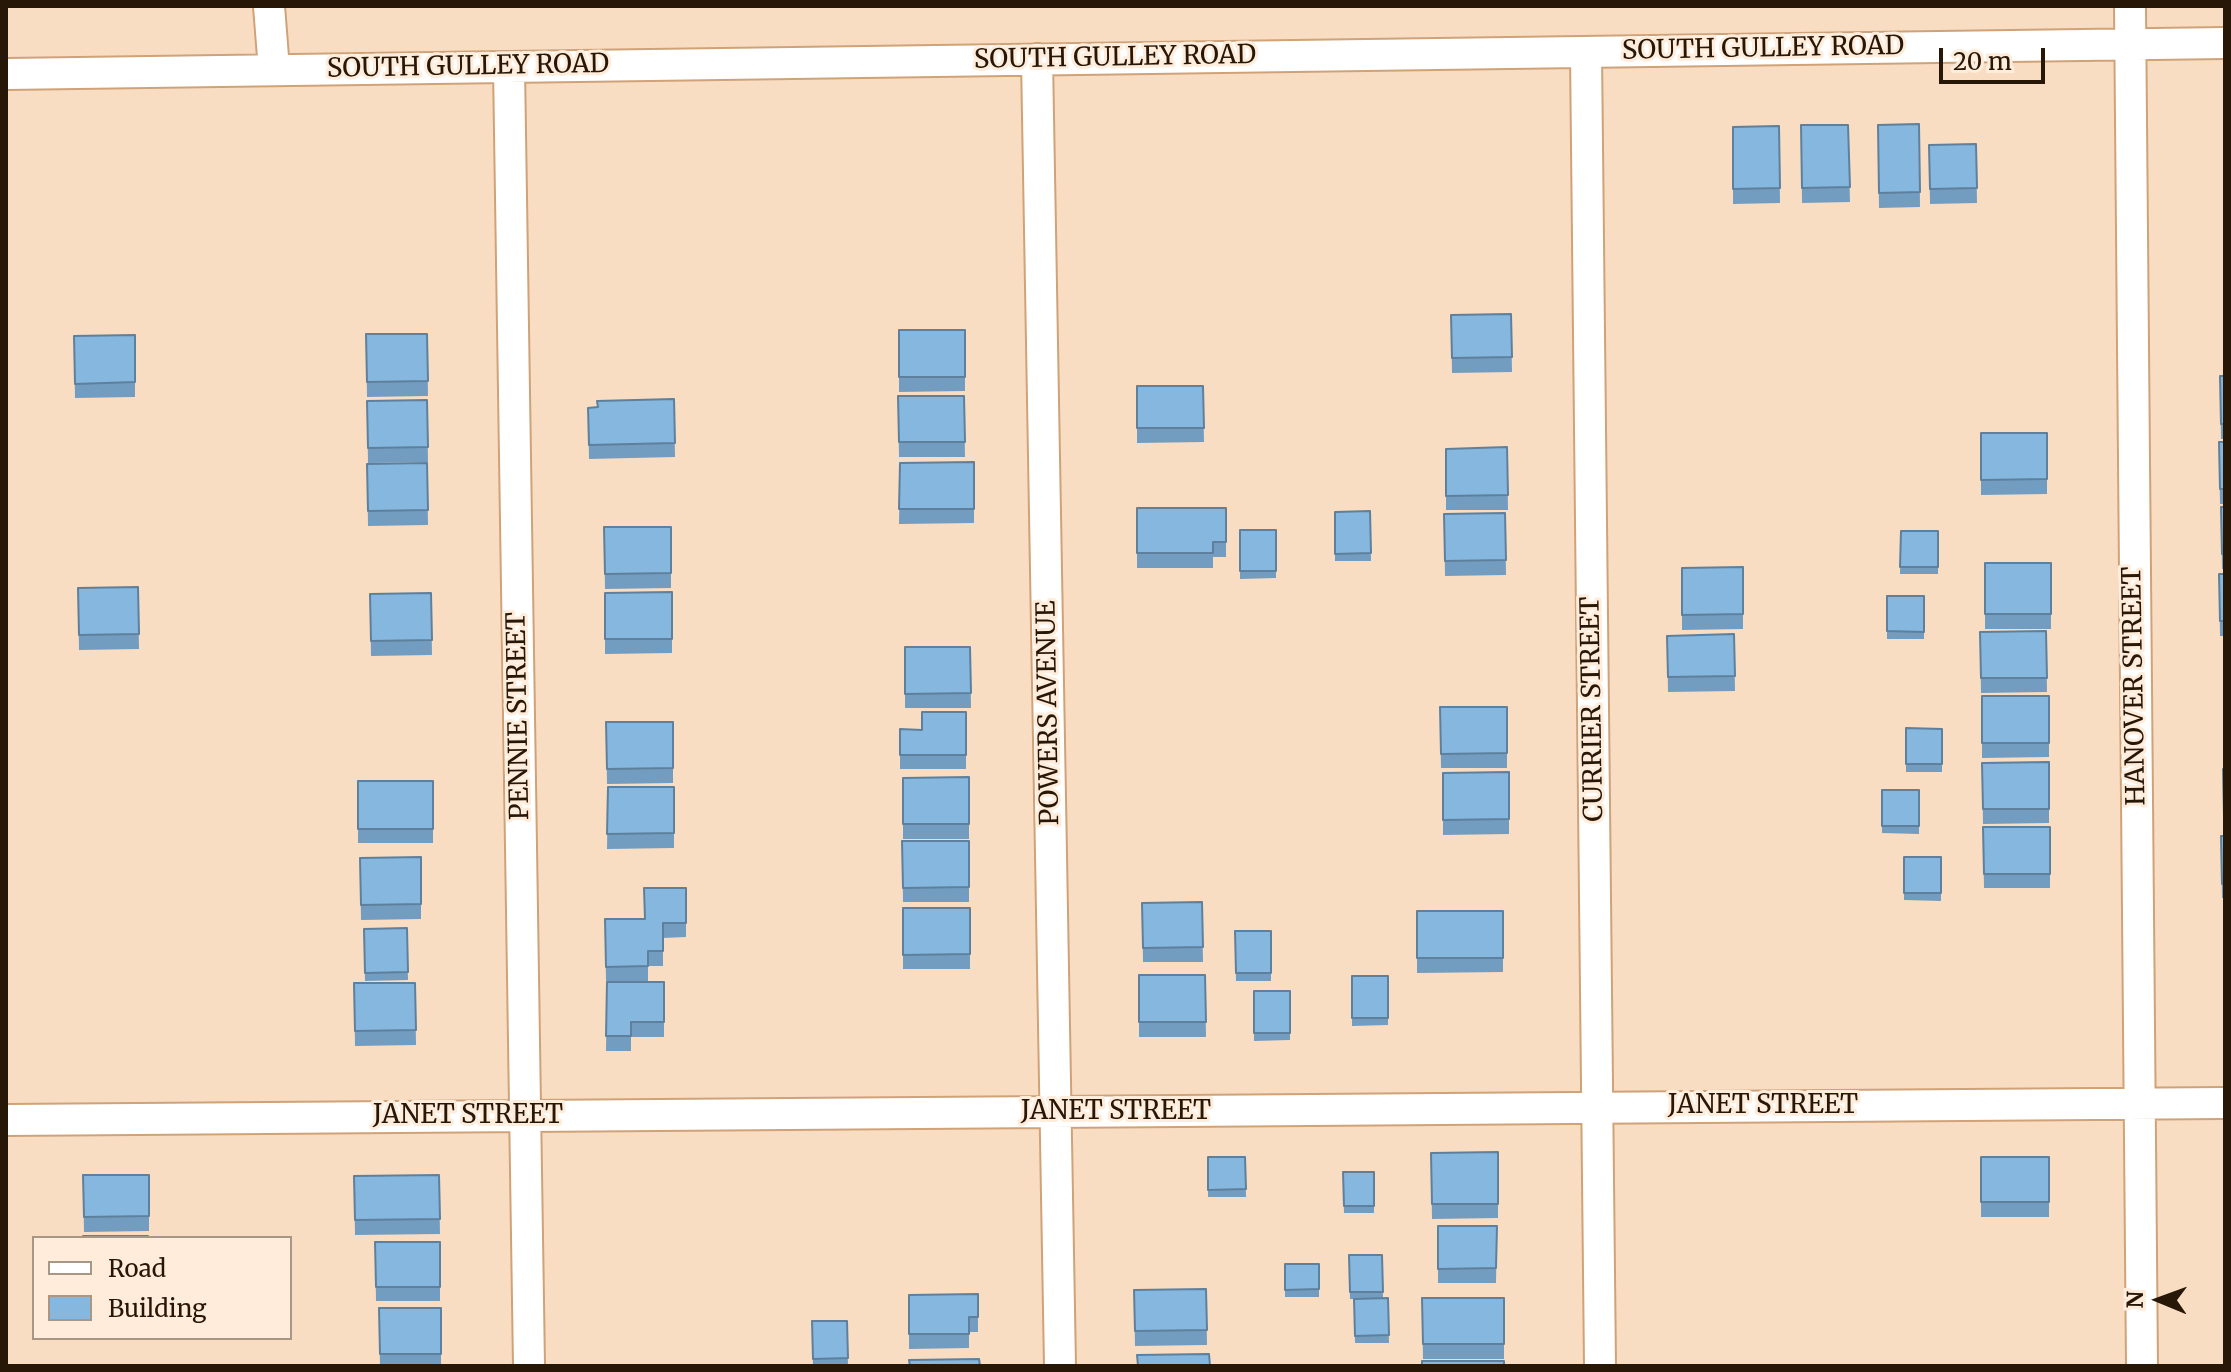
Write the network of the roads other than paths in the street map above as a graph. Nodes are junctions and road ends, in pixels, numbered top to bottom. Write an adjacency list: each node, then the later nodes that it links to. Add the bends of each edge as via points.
1 (269, 6): 8 (street)
2 (2130, 6): 4 (street, HANOVER STREET)
3 (2225, 43): 4 (street, SOUTH GULLEY ROAD)
4 (2129, 44): 5 (street, SOUTH GULLEY ROAD); 11 (street, HANOVER STREET)
5 (1586, 52): 6 (street, SOUTH GULLEY ROAD); 12 (street, CURRIER STREET)
6 (1037, 59): 7 (street, SOUTH GULLEY ROAD); 13 (street, POWERS AVENUE)
7 (509, 67): 8 (street, SOUTH GULLEY ROAD); 14 (street, PENNIE STREET)
8 (274, 70): 9 (street, SOUTH GULLEY ROAD)
9 (6, 74)
10 (2225, 1103): 11 (street, JANET STREET)
11 (2139, 1104): 12 (street, JANET STREET); 19 (street, HANOVER STREET)
12 (1598, 1108): 13 (street, JANET STREET); 18 (street, CURRIER STREET)
13 (1057, 1113): 14 (street, JANET STREET); 17 (street, POWERS AVENUE)
14 (526, 1115): 15 (street, JANET STREET); 16 (street, PENNIE STREET)
15 (6, 1120)
16 (529, 1366)
17 (1060, 1366)
18 (1600, 1366)
19 (2142, 1366)

